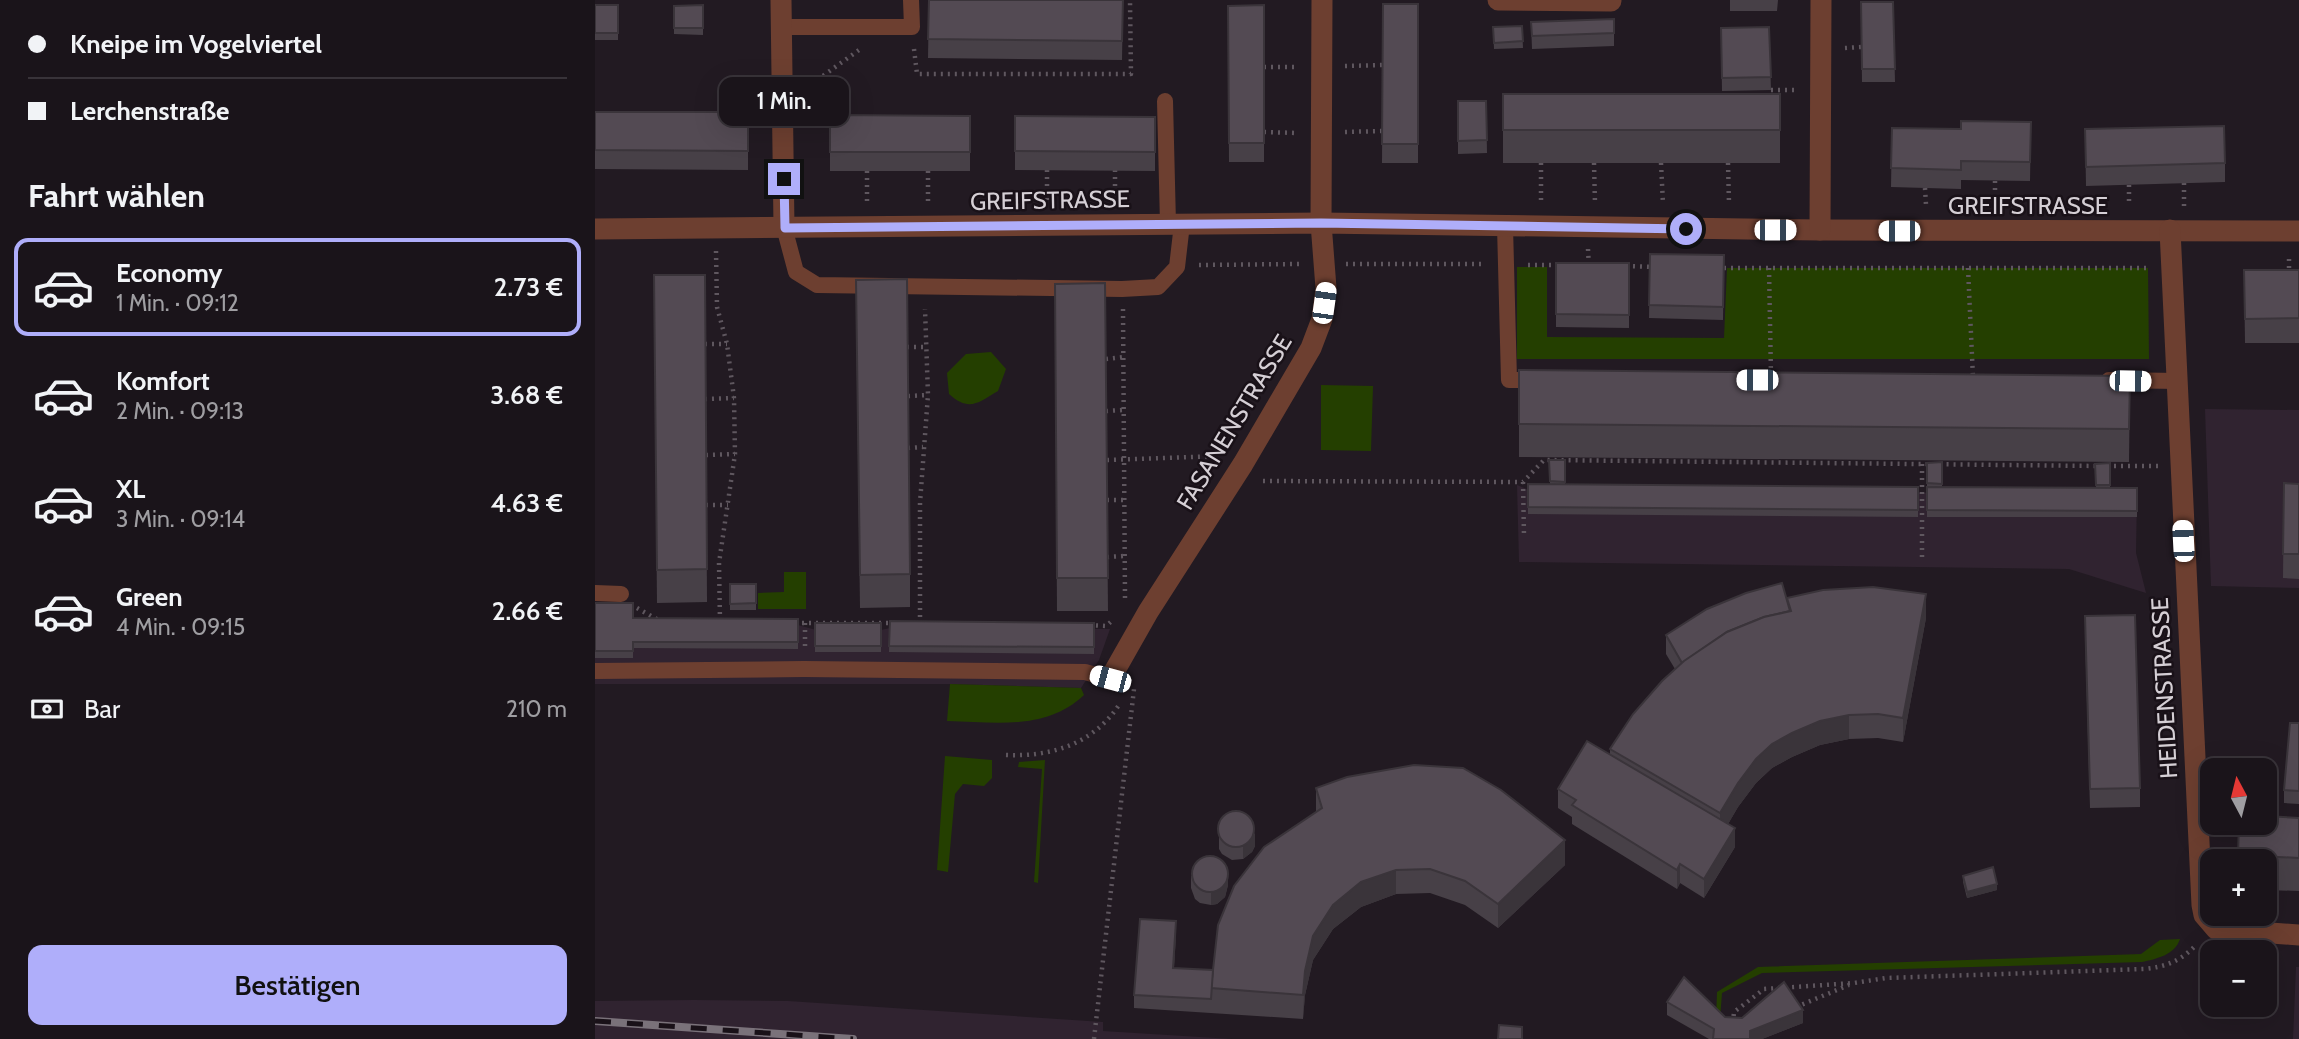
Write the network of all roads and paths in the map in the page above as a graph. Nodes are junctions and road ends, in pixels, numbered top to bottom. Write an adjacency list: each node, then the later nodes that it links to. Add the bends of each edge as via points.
1 (781, 0): 8 (street)
2 (911, 0): 10 (lane)
3 (1131, 0): 10 (path, via 1131,74 917,74)
4 (1322, 0): 17 (street, FASANENSTRASSE)
5 (1498, 0): 7 (street)
6 (1821, 0): 27 (street)
7 (1611, 1)
8 (782, 27): 9 (lane); 12 (street)
9 (890, 27): 10 (lane); 12 (path)
10 (912, 27)
11 (1165, 102): 18 (lane)
12 (783, 106): 22 (street)
13 (1541, 163): 20 (path)
14 (1594, 163): 21 (path)
15 (1661, 163): 25 (path)
16 (1728, 163): 26 (path)
17 (1321, 223): 18 (street, GREIFSTRASSE); 19 (street, GREIFSTRASSE); 30 (street, FASANENSTRASSE)
18 (1175, 224): 22 (street, GREIFSTRASSE); 32 (lane)
19 (1505, 226): 20 (street, GREIFSTRASSE); 31 (lane)
20 (1541, 226): 21 (street, GREIFSTRASSE)
21 (1596, 227): 25 (street, GREIFSTRASSE)
22 (785, 228): 24 (street, GREIFSTRASSE); 41 (lane, via 796,272 817,285)
23 (595, 229): 24 (street, GREIFSTRASSE)
24 (716, 229): 44 (path, via 717,307)
25 (1664, 229): 26 (street, GREIFSTRASSE)
26 (1730, 229): 27 (street, GREIFSTRASSE)
27 (1820, 230): 28 (street, GREIFSTRASSE)
28 (2170, 230): 29 (street, GREIFSTRASSE); 39 (street, HEIDENSTRASSE)
29 (2294, 231): 40 (path)
30 (1324, 264): 31 (path); 32 (path); 64 (street, FASANENSTRASSE, via 1322,318 1311,348)
31 (1506, 264): 33 (path); 49 (lane, via 1509,380)
32 (1178, 265): 42 (lane, via 1158,287)
33 (1601, 266)
34 (1614, 266): 35 (path)
35 (1663, 267)
36 (1711, 268): 37 (path)
37 (1769, 268): 38 (path); 50 (path)
38 (1968, 268): 39 (path); 51 (path)
39 (2173, 268): 53 (street, HEIDENSTRASSE)
40 (2289, 281)
41 (925, 288): 42 (lane); 46 (path)
42 (1122, 289): 47 (path)
43 (705, 344): 44 (path)
44 (727, 344): 56 (path)
45 (907, 346): 46 (path)
46 (926, 347): 54 (path)
47 (1125, 357): 48 (path); 58 (path)
48 (1106, 359)
49 (1552, 380)
50 (1771, 380)
51 (1973, 380)
52 (2093, 380): 53 (lane)
53 (2179, 381): 68 (street, HEIDENSTRASSE)
54 (928, 395): 55 (path); 60 (path)
55 (908, 396)
56 (734, 398): 57 (path); 62 (path)
57 (705, 399)
58 (1125, 410): 59 (path); 65 (path)
59 (1106, 411)
60 (923, 447): 61 (path); 74 (path)
61 (908, 448)
62 (735, 454): 63 (path); 76 (path)
63 (706, 455)
64 (1248, 455): 65 (path); 98 (street, FASANENSTRASSE)
65 (1125, 458): 66 (path); 72 (path)
66 (1107, 460)
67 (1922, 464): 68 (path); 70 (path, via 1544,460); 80 (path)
68 (2180, 466): 102 (street, HEIDENSTRASSE, via 2204,915 2216,929)
69 (1252, 481): 70 (path)
70 (1523, 482): 77 (path)
71 (1107, 500): 72 (path)
72 (1125, 500): 78 (path)
73 (909, 501): 74 (path)
74 (920, 503): 82 (path)
75 (706, 505): 76 (path)
76 (728, 505): 83 (path)
77 (1524, 536)
78 (1125, 556): 79 (path); 87 (path)
79 (1107, 557)
80 (1922, 559)
81 (910, 561): 82 (path)
82 (920, 561): 95 (path, via 920,624)
83 (719, 563): 84 (path); 91 (path)
84 (707, 564)
85 (595, 593): 86 (lane)
86 (621, 593): 89 (path, via 629,604 660,621)
87 (1122, 607)
88 (1119, 616): 96 (path, via 1107,626)
89 (672, 621)
90 (708, 622): 91 (path)
91 (719, 622): 92 (path)
92 (732, 622)
93 (793, 623): 94 (path)
94 (902, 623)
95 (911, 624)
96 (1080, 625)
97 (595, 671): 98 (lane, via 1085,672)
98 (1110, 679)
99 (1132, 702): 107 (path)
100 (1119, 705): 101 (path, via 1094,733 1075,745 1025,756)
101 (1006, 755)
102 (2299, 935)
103 (2175, 962): 104 (path, via 2144,970 1886,978)
104 (1854, 983): 105 (path); 106 (path, via 1764,989 1734,1012)
105 (1793, 1008)
106 (1733, 1030)
107 (1094, 1039)

